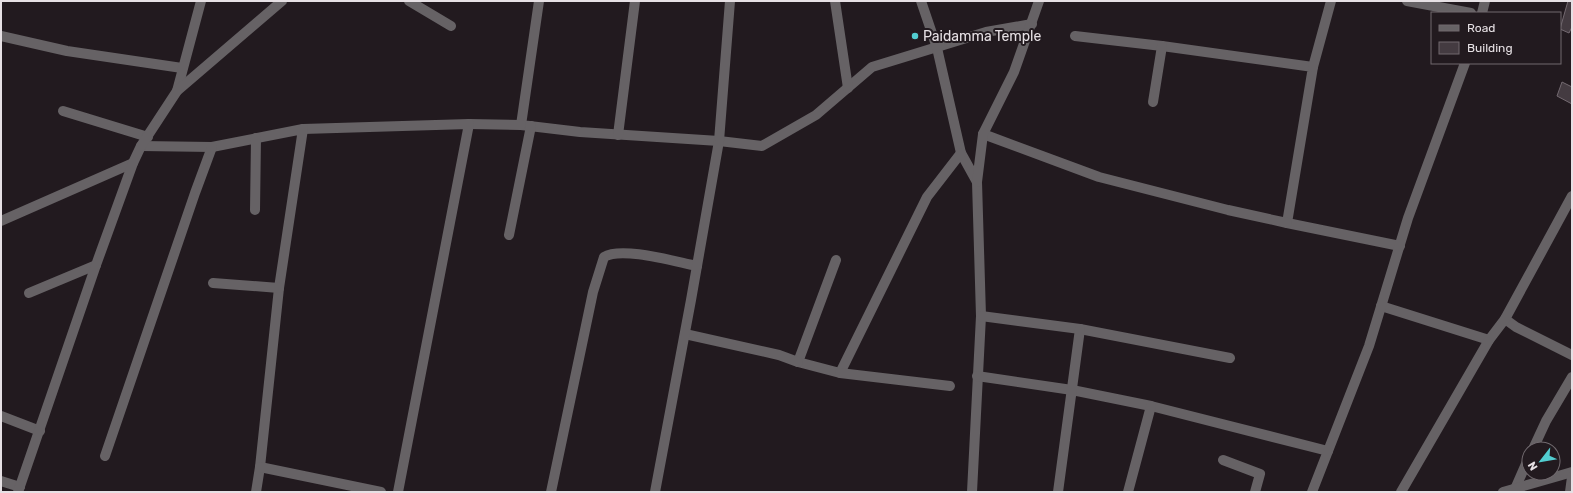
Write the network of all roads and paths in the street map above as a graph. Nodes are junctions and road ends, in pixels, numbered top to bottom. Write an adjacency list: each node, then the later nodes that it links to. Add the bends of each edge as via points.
1 (201, 1): 23 (street)
2 (282, 1): 25 (street)
3 (410, 1): 16 (street)
4 (538, 1): 29 (street)
5 (635, 1): 33 (street)
6 (730, 1): 36 (street)
7 (835, 1): 24 (street)
8 (921, 1): 20 (street)
9 (1039, 1): 15 (street)
10 (1331, 1): 22 (street)
11 (1407, 1): 13 (street)
12 (1485, 1): 14 (street)
13 (1466, 12)
14 (1482, 12)
15 (1032, 24): 20 (street, via 986,32); 32 (street, via 1014,72)
16 (451, 26)
17 (1, 36): 23 (street, via 67,51)
18 (1075, 36): 19 (street)
19 (1162, 46): 22 (street); 26 (street)
20 (937, 48): 24 (street, via 872,67); 39 (street)
21 (1464, 64): 47 (street)
22 (1313, 67): 45 (street)
23 (182, 68): 25 (street)
24 (848, 88): 36 (street, via 816,115 762,146)
25 (177, 91): 34 (street)
26 (1153, 102)
27 (63, 112): 34 (street)
28 (469, 124): 29 (street); 31 (street); 84 (street)
29 (521, 125): 30 (street)
30 (532, 126): 33 (street); 46 (street)
31 (303, 129): 35 (street); 52 (street)
32 (983, 134): 41 (street); 45 (street, via 1099,177)
33 (618, 135): 36 (street)
34 (148, 137): 37 (street)
35 (256, 138): 38 (street); 43 (street)
36 (719, 141): 50 (street)
37 (141, 146): 38 (street); 40 (street)
38 (212, 147): 73 (street)
39 (961, 153): 41 (street); 63 (street, via 927,197)
40 (133, 163): 44 (street); 49 (street)
41 (977, 182): 55 (street)
42 (1572, 196): 56 (street)
43 (255, 210)
44 (1, 222)
45 (1287, 223): 47 (street)
46 (509, 235)
47 (1400, 246): 54 (street)
48 (836, 260): 62 (street)
49 (96, 265): 53 (street); 70 (street)
50 (697, 266): 58 (street); 85 (street, via 626,252 610,253 604,257 593,292)
51 (213, 284): 52 (street)
52 (279, 288): 75 (street)
53 (29, 293)
54 (1381, 306): 59 (street); 72 (street, via 1369,346)
55 (981, 316): 57 (street); 64 (street)
56 (1505, 319): 59 (street); 60 (street)
57 (1080, 329): 61 (street); 67 (street)
58 (685, 334): 62 (street, via 779,355); 86 (street)
59 (1489, 340): 92 (street)
60 (1572, 355)
61 (1230, 358)
62 (798, 362): 63 (street)
63 (840, 373): 66 (street)
64 (977, 376): 67 (street); 87 (street)
65 (1572, 377): 71 (street)
66 (950, 386)
67 (1072, 390): 68 (street); 88 (street)
68 (1151, 406): 72 (street); 89 (street)
69 (1, 416): 70 (street)
70 (40, 431): 81 (street)
71 (1537, 441)
72 (1328, 451): 91 (street)
73 (105, 456)
74 (1223, 460): 90 (street, via 1260,474)
75 (260, 467): 82 (street); 83 (street)
76 (1572, 472): 80 (street)
77 (1521, 475): 80 (street)
78 (1572, 477): 94 (street)
79 (1, 481): 81 (street)
80 (1515, 489): 93 (street)
81 (19, 490)
82 (256, 492)
83 (381, 492)
84 (398, 492)
85 (551, 492)
86 (655, 492)
87 (972, 492)
88 (1058, 492)
89 (1128, 492)
90 (1255, 492)
91 (1312, 492)
92 (1401, 492)
93 (1503, 492)
94 (1570, 492)

